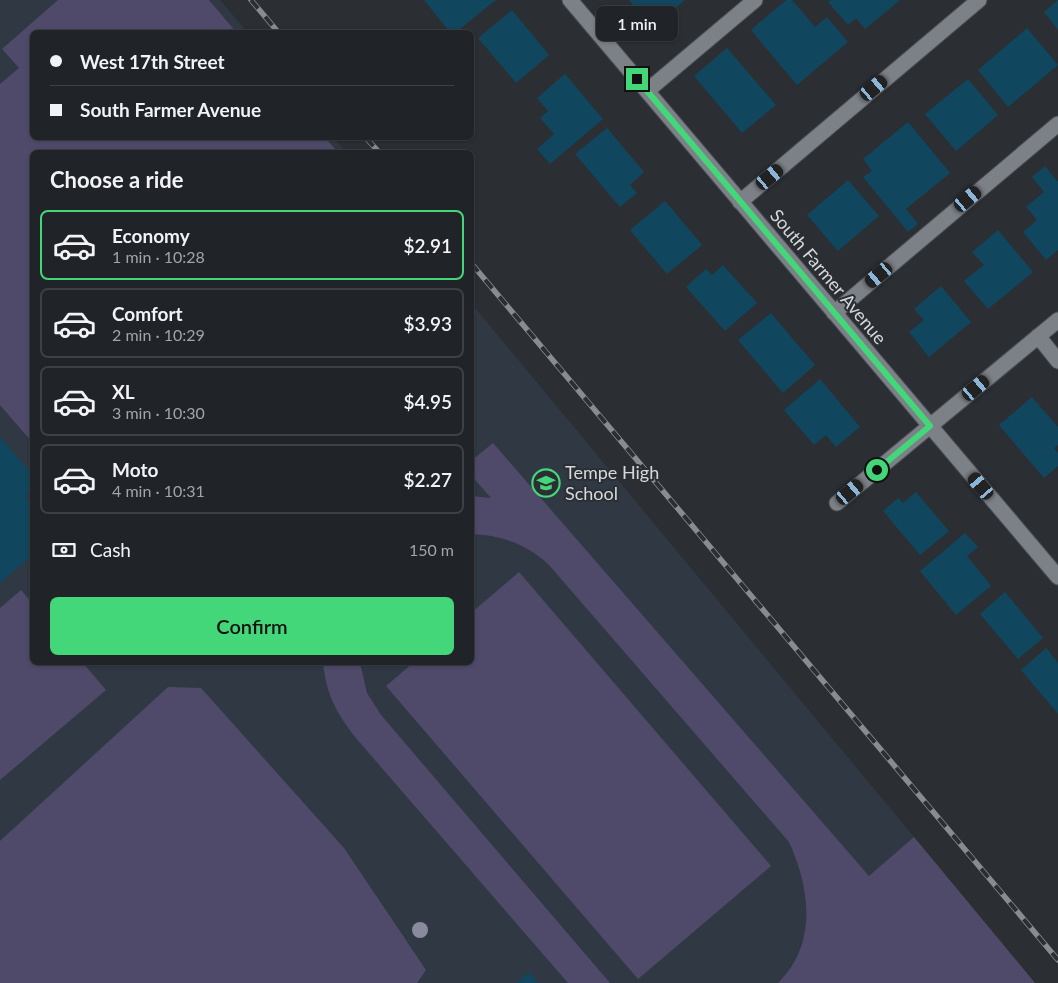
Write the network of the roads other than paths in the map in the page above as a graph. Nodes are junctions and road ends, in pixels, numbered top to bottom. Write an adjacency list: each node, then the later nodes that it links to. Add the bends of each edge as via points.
1 (570, 0): 4 (street, South Farmer Avenue)
2 (755, 0): 4 (street)
3 (979, 0): 6 (street)
4 (647, 92): 6 (street, South Farmer Avenue)
5 (1058, 124): 7 (street)
6 (740, 202): 7 (street, South Farmer Avenue)
7 (834, 313): 11 (street, South Farmer Avenue)
8 (1058, 320): 9 (street)
9 (1038, 336): 10 (street); 11 (street)
10 (1058, 361)
11 (930, 426): 12 (street); 13 (street, South Farmer Avenue)
12 (837, 504)
13 (1058, 577)

